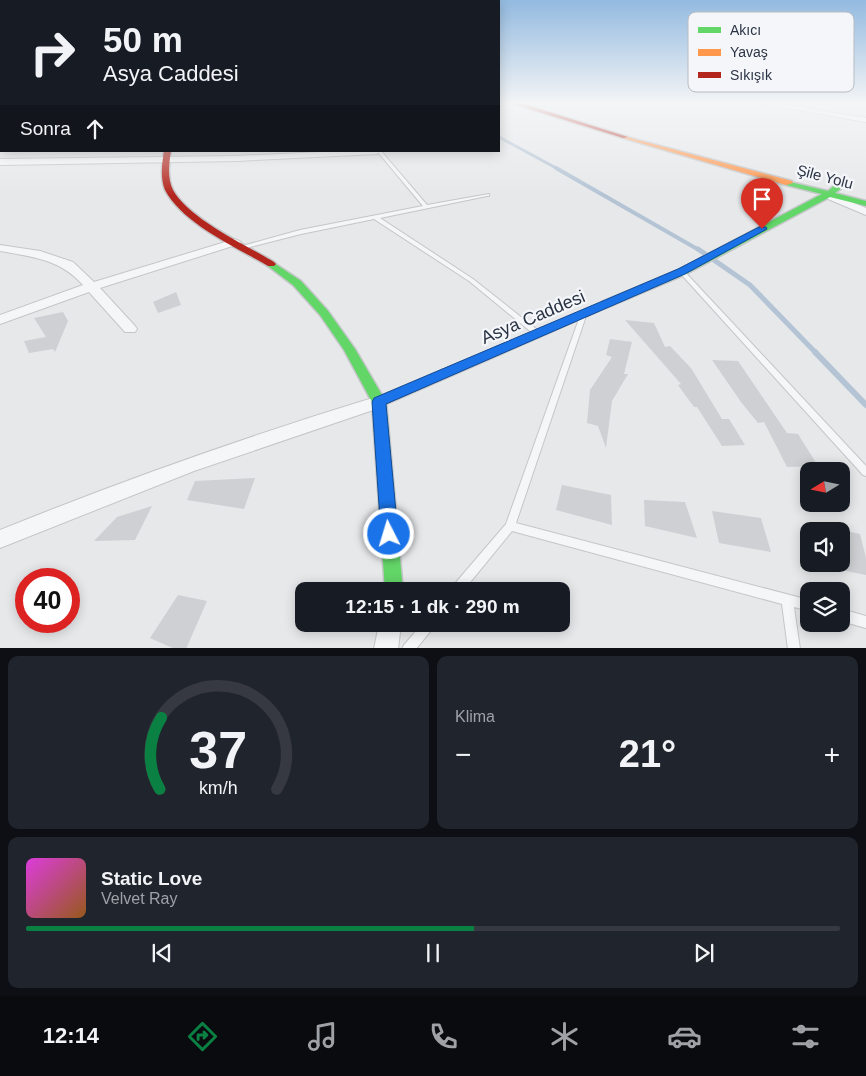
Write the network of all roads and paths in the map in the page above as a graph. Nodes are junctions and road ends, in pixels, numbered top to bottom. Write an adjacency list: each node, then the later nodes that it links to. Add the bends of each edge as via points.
1 (617, 134): 7 (main road, Şile Yolu)
2 (649, 134): 7 (main road, Şile Yolu)
3 (367, 152): 5 (street, via 325,156)
4 (379, 152): 10 (lane)
5 (167, 156): 6 (street); 13 (main road, via 164,175 173,197)
6 (0, 162)
7 (833, 187): 9 (main road, Şile Yolu); 11 (street); 15 (main road, Asya Caddesi)
8 (487, 195): 10 (lane)
9 (866, 204)
10 (426, 207): 12 (lane)
11 (866, 212)
12 (375, 217): 13 (lane); 20 (lane, via 471,280)
13 (239, 244): 16 (street); 21 (main road, via 283,272 320,307 368,378)
14 (0, 248): 16 (street, via 68,264)
15 (682, 272): 17 (main road, Asya Caddesi); 22 (lane)
16 (90, 287): 18 (street); 19 (street)
17 (583, 315): 20 (main road, Asya Caddesi); 23 (lane)
18 (0, 320)
19 (130, 329)
20 (538, 334): 21 (main road, Asya Caddesi)
21 (379, 402): 24 (street, via 164,473); 25 (main road)
22 (866, 472)
23 (510, 526): 26 (lane); 27 (lane)
24 (0, 539)
25 (393, 582)
26 (463, 582)
27 (787, 600): 28 (lane); 35 (lane)
28 (800, 604)
29 (850, 618): 30 (lane)
30 (866, 622)
31 (389, 632): 33 (street)
32 (422, 632): 34 (lane)
33 (386, 648)
34 (408, 648)
35 (794, 648)

